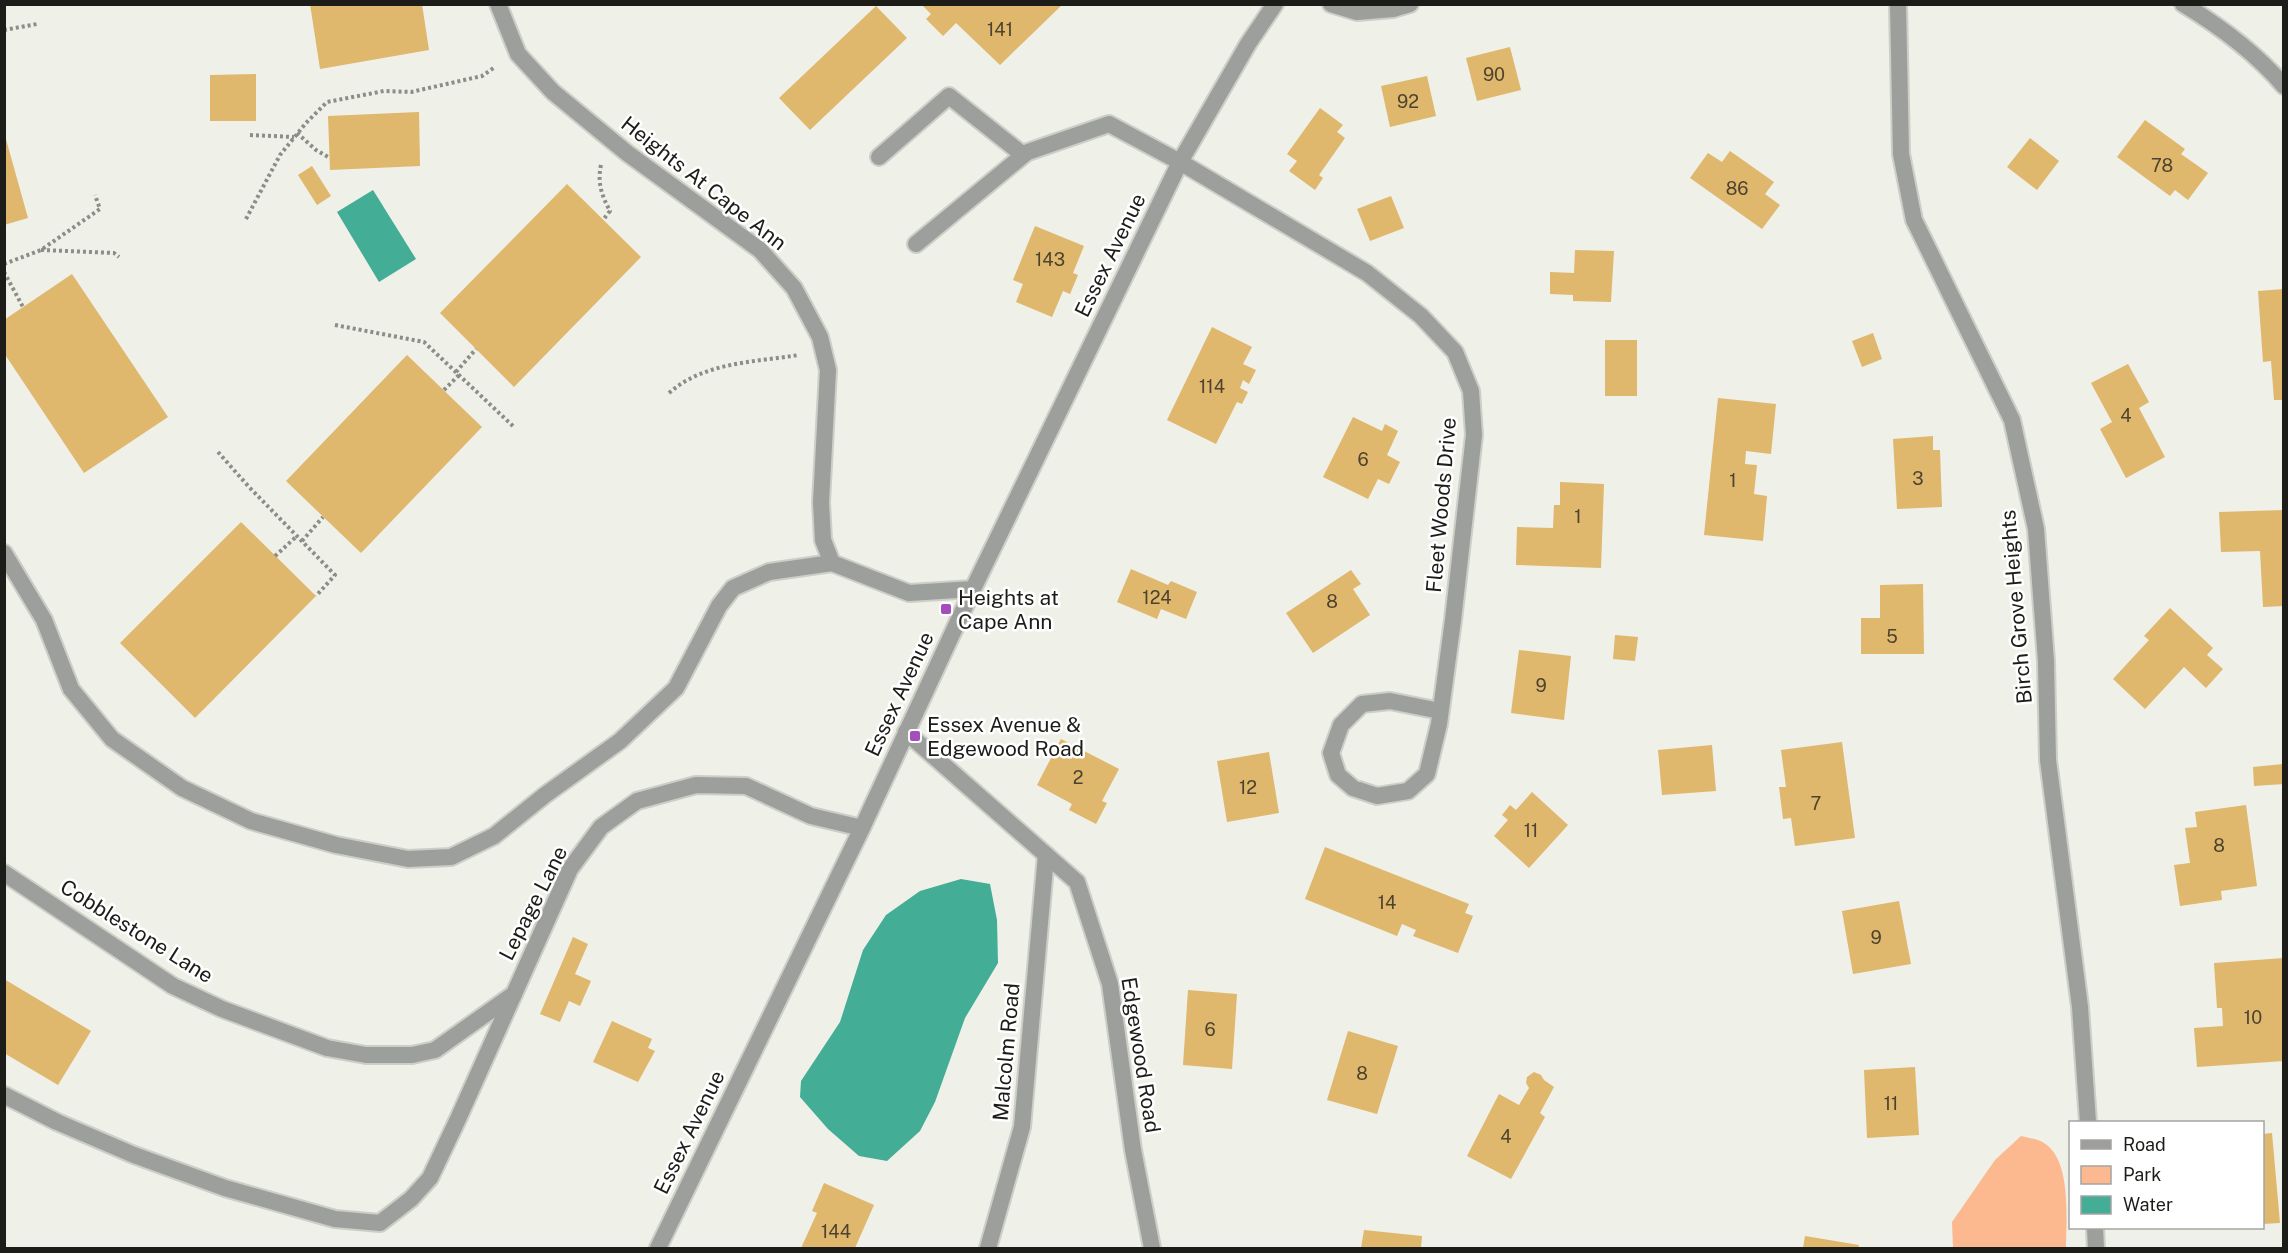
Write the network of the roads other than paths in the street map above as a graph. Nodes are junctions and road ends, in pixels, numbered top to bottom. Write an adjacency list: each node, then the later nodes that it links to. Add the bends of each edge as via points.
1 (498, 4): 13 (street, Heights At Cape Ann, via 518,54 553,92 760,250 794,288 820,337 828,370 821,502 823,540)
2 (1275, 4): 10 (street, Essex Avenue)
3 (1331, 4): 4 (street, via 1357,12)
4 (1410, 4)
5 (1898, 4): 22 (street, Birch Grove Heights, via 1900,154 1914,220 2012,420 2036,529 2046,661 2048,760 2080,1007)
6 (2183, 4): 7 (street, via 2218,25 2265,64)
7 (2283, 86)
8 (1026, 153): 9 (street, via 1022,154 948,96); 10 (street, Fleet Woods Drive, via 1109,124); 11 (street)
9 (879, 157)
10 (1180, 162): 14 (street, Essex Avenue); 15 (street, Fleet Woods Drive, via 1367,273 1421,316 1455,352 1471,391 1474,435)
11 (916, 244)
12 (4, 553): 13 (street, via 44,620 70,689 112,739 182,788 251,821 336,845 408,859 451,856 494,836 620,741 676,688 719,606 733,588 769,572)
13 (832, 563): 14 (street, via 909,593)
14 (973, 589): 16 (street, Essex Avenue)
15 (1440, 711): 15 (street, Fleet Woods Drive, via 1427,774 1408,791 1377,796 1353,788 1338,775 1331,753 1341,725 1362,704 1390,701)
16 (906, 732): 17 (street, Essex Avenue); 18 (street, Edgewood Road)
17 (862, 828): 20 (street, Lepage Lane, via 811,816 746,786 696,785 637,801 601,827 570,869); 24 (street, Essex Avenue)
18 (1046, 855): 25 (street, Malcolm Road, via 1022,1127); 26 (street, Edgewood Road, via 1077,882 1110,984 1133,1150)
19 (4, 873): 20 (street, Cobblestone Lane, via 173,986 222,1009 327,1048 366,1055 412,1055 435,1050)
20 (514, 994): 21 (street, Lepage Lane, via 430,1178 380,1223 335,1219 225,1188 134,1155)
21 (4, 1095)
22 (2088, 1121)
23 (2095, 1229): 27 (street)
24 (658, 1248)
25 (988, 1248)
26 (1152, 1248)
27 (2096, 1248)

